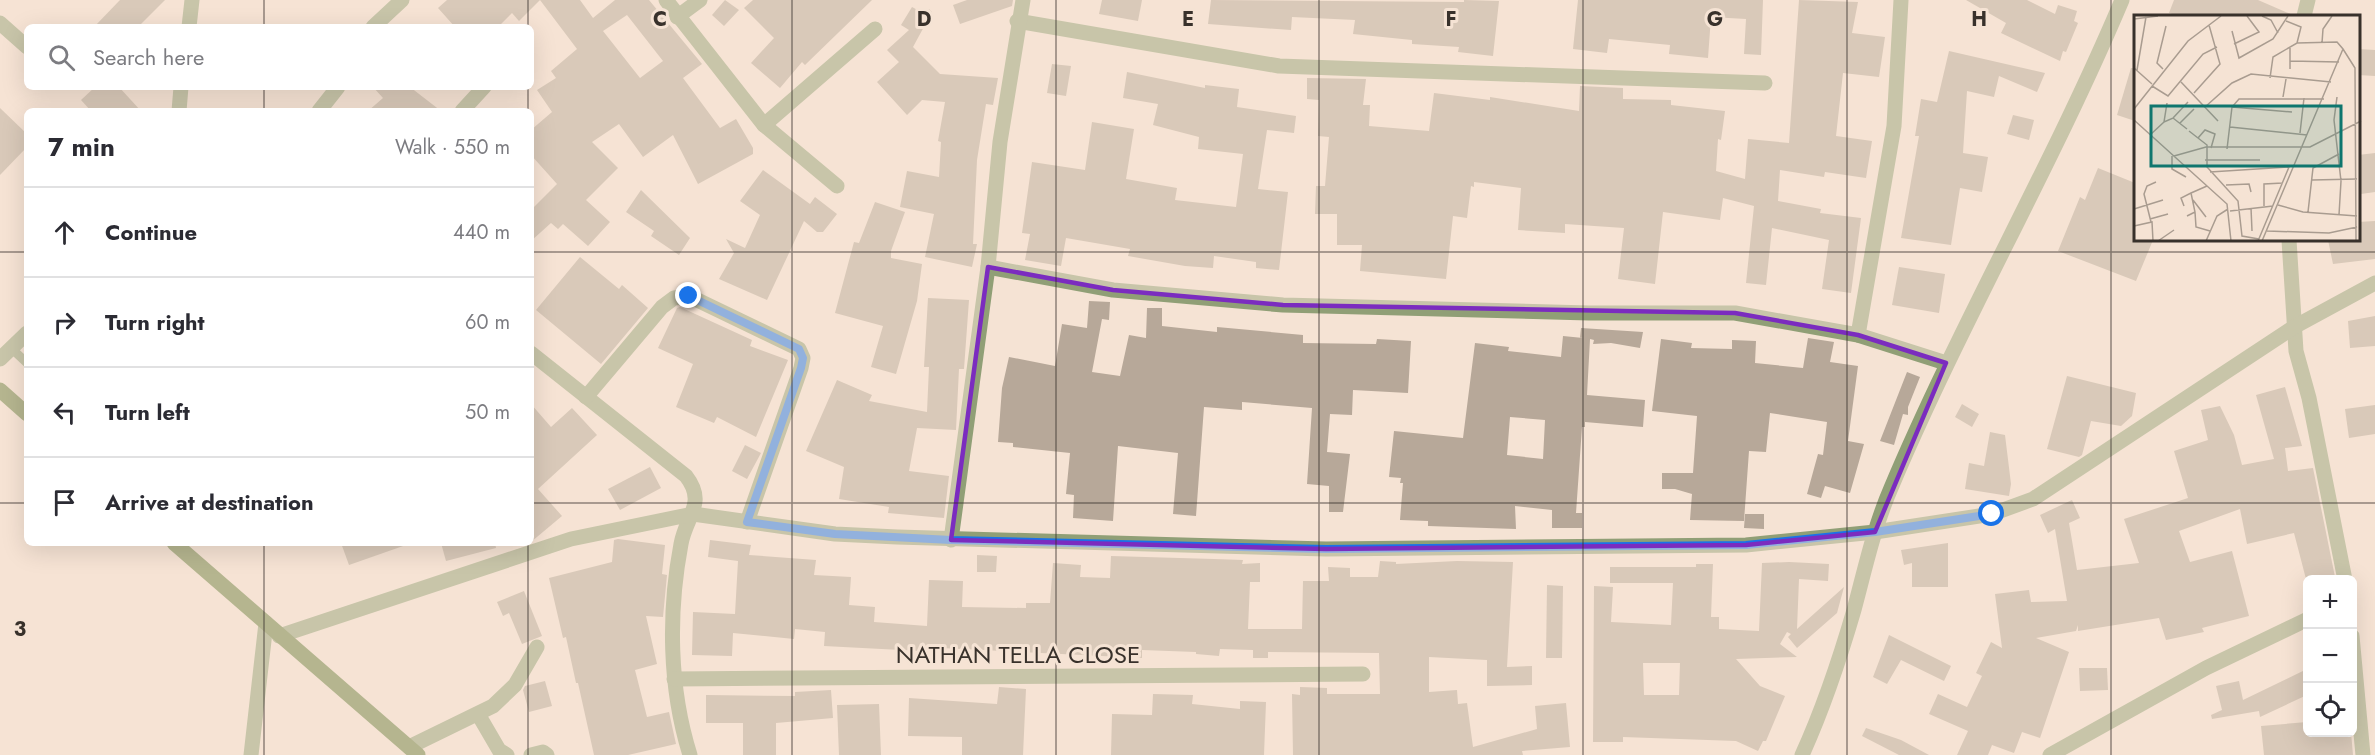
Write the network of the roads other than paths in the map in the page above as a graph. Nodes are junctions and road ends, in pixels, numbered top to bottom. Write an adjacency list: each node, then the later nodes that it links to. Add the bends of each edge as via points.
1 (192, 0): 13 (street)
2 (402, 0): 14 (street)
3 (666, 0): 10 (street)
4 (700, 0): 10 (street)
5 (1023, 0): 11 (street)
6 (1901, 0): 30 (street, via 1894,126)
7 (2122, 0): 35 (street, via 2088,80)
8 (2308, 0): 9 (street)
9 (2304, 15)
10 (678, 17): 24 (street)
11 (1017, 21): 17 (street, via 1279,66); 27 (street)
12 (0, 23): 16 (street)
13 (189, 24)
14 (376, 24)
15 (875, 29): 24 (street)
16 (24, 44)
17 (1765, 83)
18 (181, 90): 21 (street)
19 (336, 90): 22 (street)
20 (481, 90): 23 (street)
21 (179, 108)
22 (321, 108)
23 (465, 108)
24 (764, 125): 25 (street)
25 (837, 186)
26 (2289, 242): 29 (street)
27 (988, 267): 30 (street, via 1113,290 1283,305 1735,313); 42 (street)
28 (2375, 283): 29 (street)
29 (2294, 327): 41 (street, via 2033,499 1992,514); 44 (street)
30 (1858, 334): 35 (street)
31 (24, 336): 32 (street)
32 (5, 354): 34 (lane)
33 (534, 355): 37 (street)
34 (24, 362)
35 (1946, 363): 41 (street)
36 (0, 390): 38 (main road)
37 (586, 397): 39 (street, via 686,476 696,489); 40 (street, via 674,298 689,296 799,349 803,358 801,368)
38 (24, 411)
39 (693, 514): 40 (street); 47 (street, via 571,539); 50 (street, via 681,544 673,617)
40 (747, 522): 42 (street, via 835,534)
41 (1875, 532): 42 (street, via 1746,545 1374,548); 59 (street, via 1853,613)
42 (951, 540)
43 (177, 546): 46 (main road)
44 (2344, 575)
45 (2303, 621): 60 (street, via 2206,668)
46 (266, 623): 47 (main road); 54 (street)
47 (279, 636): 53 (main road)
48 (537, 647): 52 (street, via 515,685)
49 (1363, 674): 50 (street, NATHAN TELLA CLOSE)
50 (674, 679): 58 (street)
51 (2356, 683): 61 (street)
52 (478, 714): 53 (street); 55 (street, via 499,750)
53 (414, 751)
54 (251, 755)
55 (507, 755)
56 (531, 755): 57 (street)
57 (547, 755)
58 (690, 755)
59 (1802, 755)
60 (2049, 755)
61 (2363, 755)

